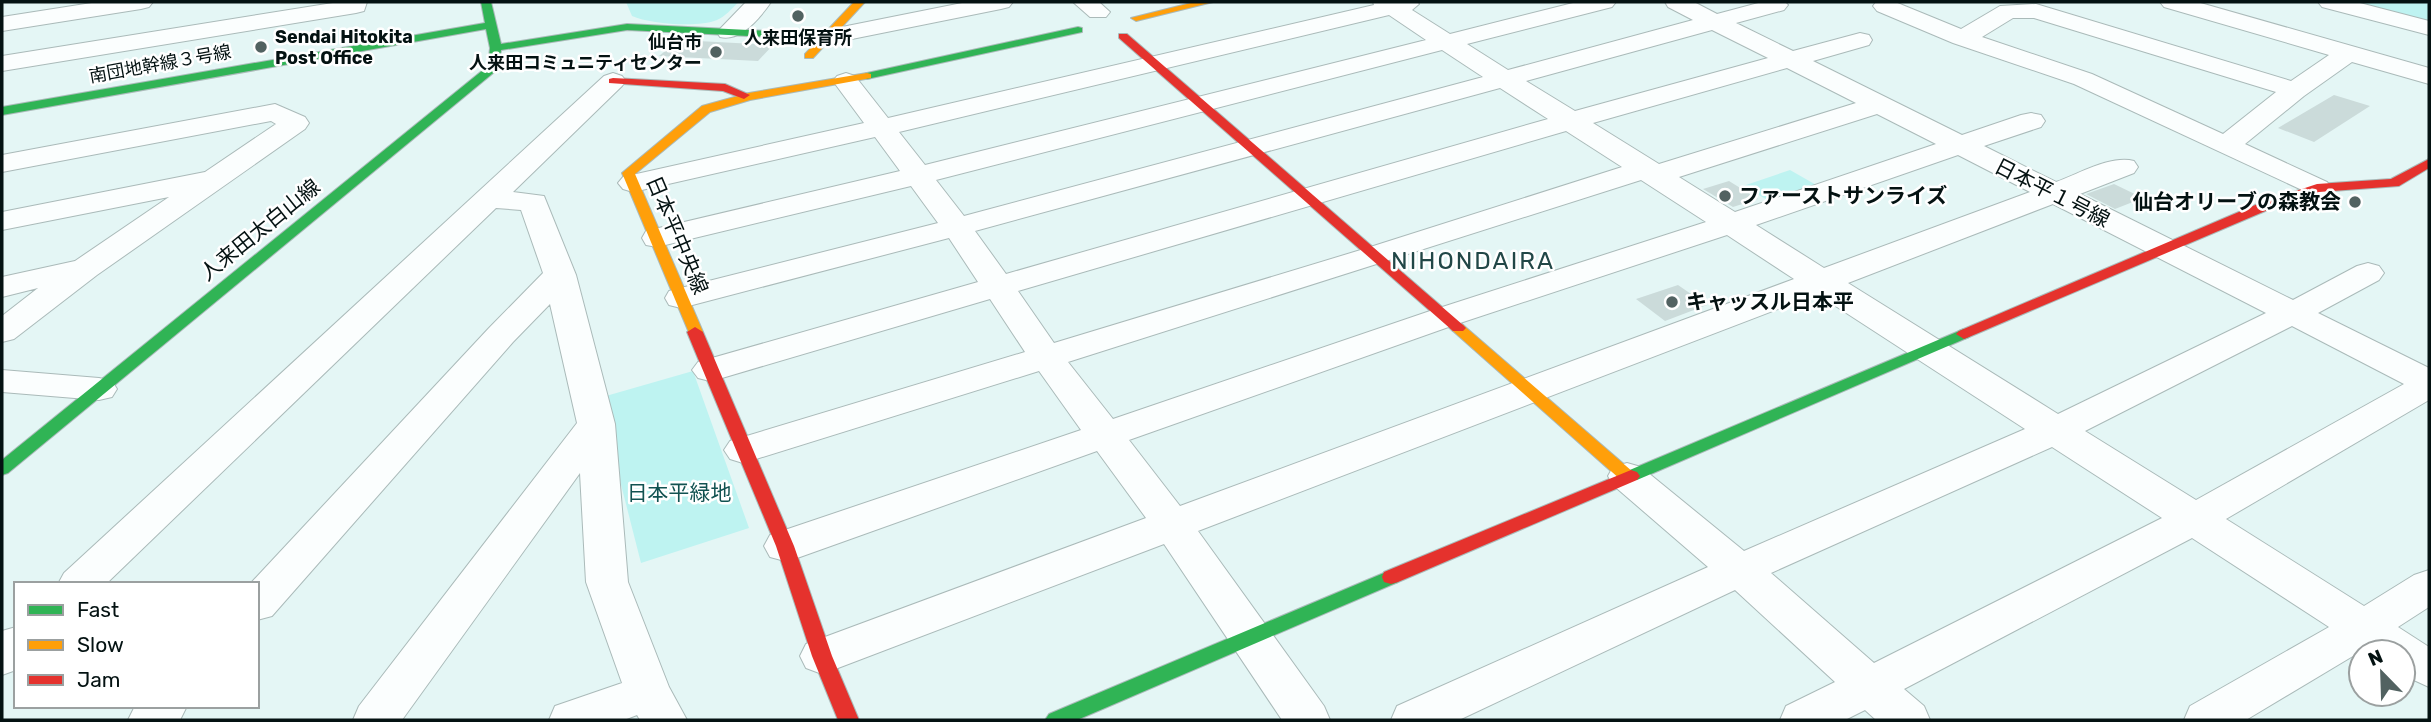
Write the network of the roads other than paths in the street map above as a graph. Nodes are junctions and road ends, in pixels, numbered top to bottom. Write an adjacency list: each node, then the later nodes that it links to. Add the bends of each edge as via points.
1 (141, 2): 18 (street)
2 (356, 2): 33 (street, via 356,6)
3 (486, 2): 19 (street)
4 (759, 2): 21 (street)
5 (860, 2): 24 (street)
6 (1001, 2): 24 (street)
7 (1208, 2): 15 (street)
8 (1604, 2): 26 (street)
9 (1676, 2): 17 (street, 日本平１号線)
10 (2172, 2): 30 (street)
11 (2330, 2): 20 (street)
12 (1397, 4): 26 (street); 32 (street)
13 (1776, 5): 17 (street)
14 (1885, 6): 25 (street)
15 (1111, 11): 22 (street, via 1078,21); 23 (street, via 1139,26)
16 (624, 21): 21 (street); 28 (street); 29 (street)
17 (1717, 22): 31 (street, 日本平１号線); 36 (street)
18 (2, 24)
19 (491, 25): 29 (street); 43 (street, 南団地幹線３号線)
20 (2429, 28)
21 (729, 32): 24 (street)
22 (1090, 34): 23 (street, 日本平中央線); 37 (street, 日本平中央線)
23 (1123, 36): 32 (street)
24 (827, 37): 39 (street)
25 (1962, 38): 38 (street, via 2008,11 2036,11); 48 (street, via 2083,79)
26 (1446, 40): 36 (street); 41 (street)
27 (1860, 40): 31 (street)
28 (632, 47)
29 (496, 48): 82 (street, 人来田太白山線, via 494,67)
30 (2348, 53): 35 (street); 38 (street)
31 (1790, 59): 42 (street, 日本平１号線); 44 (street)
32 (1154, 63): 41 (street); 46 (street)
33 (2, 64)
34 (620, 73): 40 (street, via 725,88); 60 (street)
35 (2429, 76)
36 (1503, 77): 44 (street); 49 (street)
37 (846, 81): 39 (street, 日本平中央線); 46 (street)
38 (2295, 90): 48 (street)
39 (773, 94): 40 (street, 日本平中央線)
40 (749, 97): 56 (street, 日本平中央線, via 706,109 628,173)
41 (1198, 104): 49 (street); 54 (street)
42 (1878, 105): 47 (street, 日本平１号線); 53 (street)
43 (2, 111)
44 (1570, 121): 53 (street); 59 (street)
45 (2031, 121): 47 (street)
46 (880, 128): 54 (street); 56 (street)
47 (1960, 145): 58 (street, 日本平１号線); 62 (street)
48 (2225, 146): 57 (street)
49 (1250, 148): 59 (street); 63 (street)
50 (2, 163): 55 (street, via 275,112 295,123)
51 (2429, 163): 57 (street, via 2394,183)
52 (2124, 167): 58 (street)
53 (1649, 172): 62 (street); 66 (street)
54 (916, 176): 63 (street); 64 (street)
55 (217, 178): 61 (street); 67 (street)
56 (633, 183): 64 (street, 日本平中央線)
57 (2316, 188): 65 (street)
58 (2052, 194): 65 (street, 日本平１号線); 70 (street)
59 (1311, 197): 66 (street); 71 (street)
60 (491, 199): 69 (street, via 534,202); 94 (street)
61 (2, 221)
62 (1730, 224): 70 (street); 75 (street)
63 (957, 228): 71 (street); 73 (street)
64 (657, 238): 73 (street, 日本平中央線)
65 (2165, 250): 74 (street, 日本平１号線); 77 (street)
66 (1375, 256): 75 (street); 78 (street)
67 (86, 268): 72 (street); 76 (street)
68 (2368, 273): 74 (street)
69 (561, 275): 84 (street); 96 (street)
70 (1822, 281): 77 (street); 83 (street)
71 (998, 286): 78 (street); 79 (street)
72 (2, 287)
73 (681, 298): 79 (street, 日本平中央線)
74 (2292, 313): 81 (street, 日本平１号線); 85 (street)
75 (1445, 317): 83 (street); 86 (street)
76 (2, 332)
77 (1929, 349): 85 (street); 89 (street)
78 (1047, 358): 86 (street); 87 (street)
79 (710, 370): 87 (street, 日本平中央線)
80 (2, 381): 82 (street)
81 (2429, 384): 90 (street)
82 (99, 389): 88 (street, 人来田太白山線)
83 (1529, 391): 89 (street); 91 (street)
84 (596, 424): 102 (street, via 607,582); 103 (street)
85 (2054, 431): 90 (street); 93 (street)
86 (1108, 436): 91 (street); 92 (street)
87 (743, 450): 92 (street, 日本平中央線)
88 (2, 469)
89 (1627, 476): 93 (street); 98 (street)
90 (2193, 520): 97 (street); 101 (street)
91 (1172, 524): 98 (street); 100 (street)
92 (785, 546): 100 (street, 日本平中央線)
93 (1740, 570): 101 (street); 108 (street)
94 (81, 582)
95 (2429, 586): 97 (street)
96 (259, 602)
97 (2364, 628): 99 (street); 111 (street)
98 (1250, 637): 106 (street); 107 (street)
99 (2380, 638)
100 (822, 656): 105 (street, 日本平中央線)
101 (1868, 686): 109 (street); 110 (street)
102 (656, 706): 104 (street)
103 (376, 720)
104 (572, 720)
105 (849, 720)
106 (1056, 720)
107 (1307, 720)
108 (1414, 720)
109 (1803, 720)
110 (1907, 720)
111 (2207, 720)

